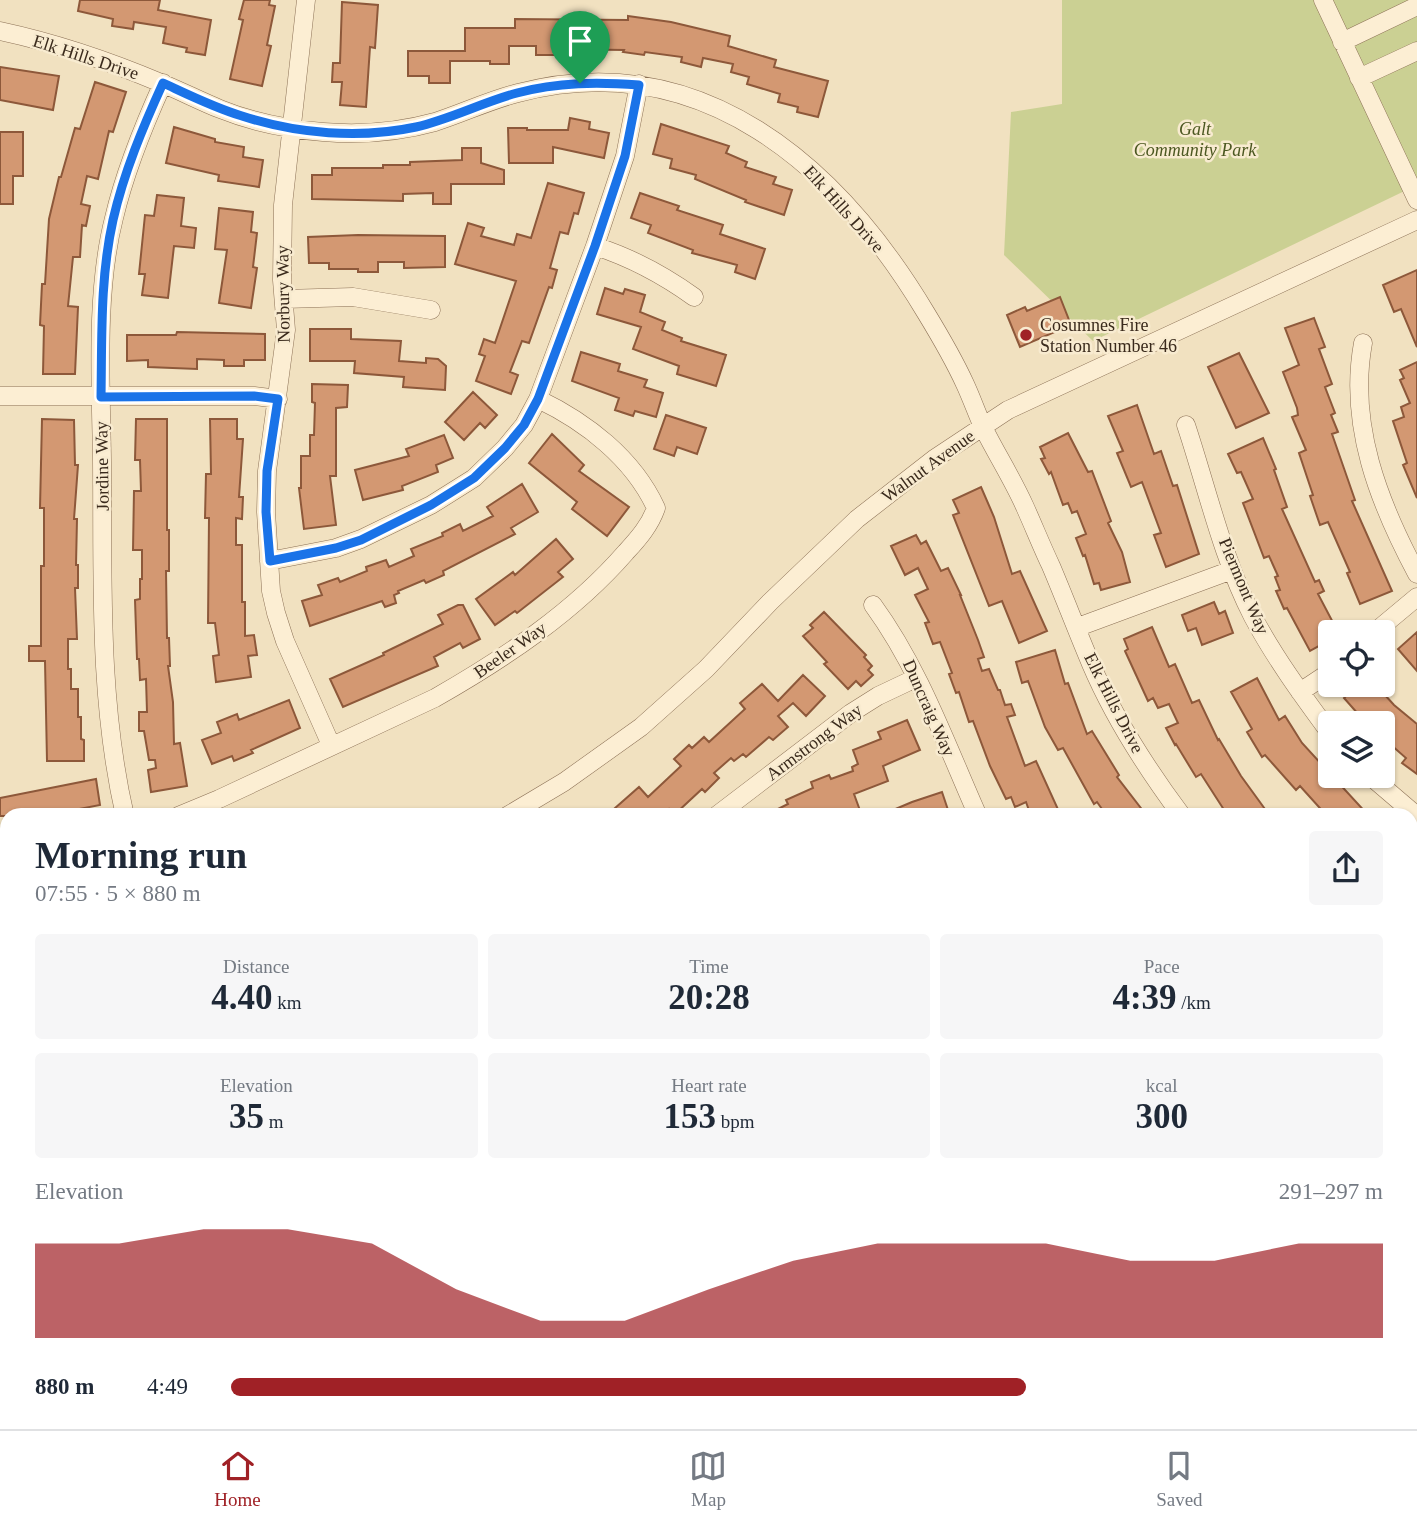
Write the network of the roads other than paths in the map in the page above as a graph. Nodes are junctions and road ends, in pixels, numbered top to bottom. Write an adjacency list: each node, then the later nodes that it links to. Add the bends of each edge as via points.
1 (306, 0): 10 (street, Norbury Way)
2 (1323, 0): 5 (street)
3 (1417, 6): 5 (street)
4 (0, 31): 8 (street, Elk Hills Drive, via 64,47)
5 (1342, 42): 7 (street)
6 (1417, 51): 7 (street)
7 (1359, 78): 11 (street)
8 (163, 83): 10 (street, Elk Hills Drive, via 244,117); 19 (street, Jordine Way, via 132,156 113,219 103,303)
9 (639, 85): 10 (street, Elk Hills Drive, via 555,85 519,92 439,121 390,131); 13 (street, via 625,156); 23 (street, Elk Hills Drive, via 673,91 730,114 793,153 827,184 925,312 964,381)
10 (290, 128): 15 (street, Norbury Way, via 283,205)
11 (1417, 200)
12 (1417, 220): 23 (street, Walnut Avenue, via 1058,385)
13 (595, 246): 14 (street, via 630,257); 21 (street)
14 (694, 297)
15 (284, 299): 16 (street, via 353,297); 20 (street, Norbury Way, via 286,330)
16 (431, 310)
17 (1363, 343): 26 (street, via 1358,383 1368,457 1379,495)
18 (0, 396): 19 (street)
19 (101, 397): 20 (street); 37 (street, Jordine Way, via 104,662)
20 (278, 399): 24 (street, Norbury Way, via 267,471)
21 (538, 399): 24 (street, via 505,448 449,495 361,540); 35 (street, Beeler Way, via 578,420 633,471 656,508 651,522 611,569 502,658 435,698)
22 (1185, 425): 25 (street, Piermont Way)
23 (983, 427): 30 (street, Elk Hills Drive, via 1025,506); 39 (street, Walnut Avenue, via 934,459 847,528 641,727)
24 (270, 561): 35 (street, Norbury Way, via 271,591 285,641)
25 (1232, 570): 30 (street); 33 (street, Piermont Way, via 1252,615)
26 (1417, 574)
27 (1417, 597): 29 (street)
28 (873, 604): 31 (street, Duncraig Way)
29 (1389, 620)
30 (1077, 627): 42 (street, Elk Hills Drive, via 1126,733)
31 (916, 678): 40 (street, Armstrong Way, via 851,713); 41 (street, Duncraig Way)
32 (1318, 680): 33 (street)
33 (1300, 692): 34 (street, Piermont Way)
34 (1318, 717)
35 (331, 745): 38 (street, Beeler Way)
36 (1384, 788): 43 (street)
37 (123, 808)
38 (197, 808)
39 (520, 808)
40 (726, 808)
41 (974, 808)
42 (1177, 808)
43 (1408, 808)

